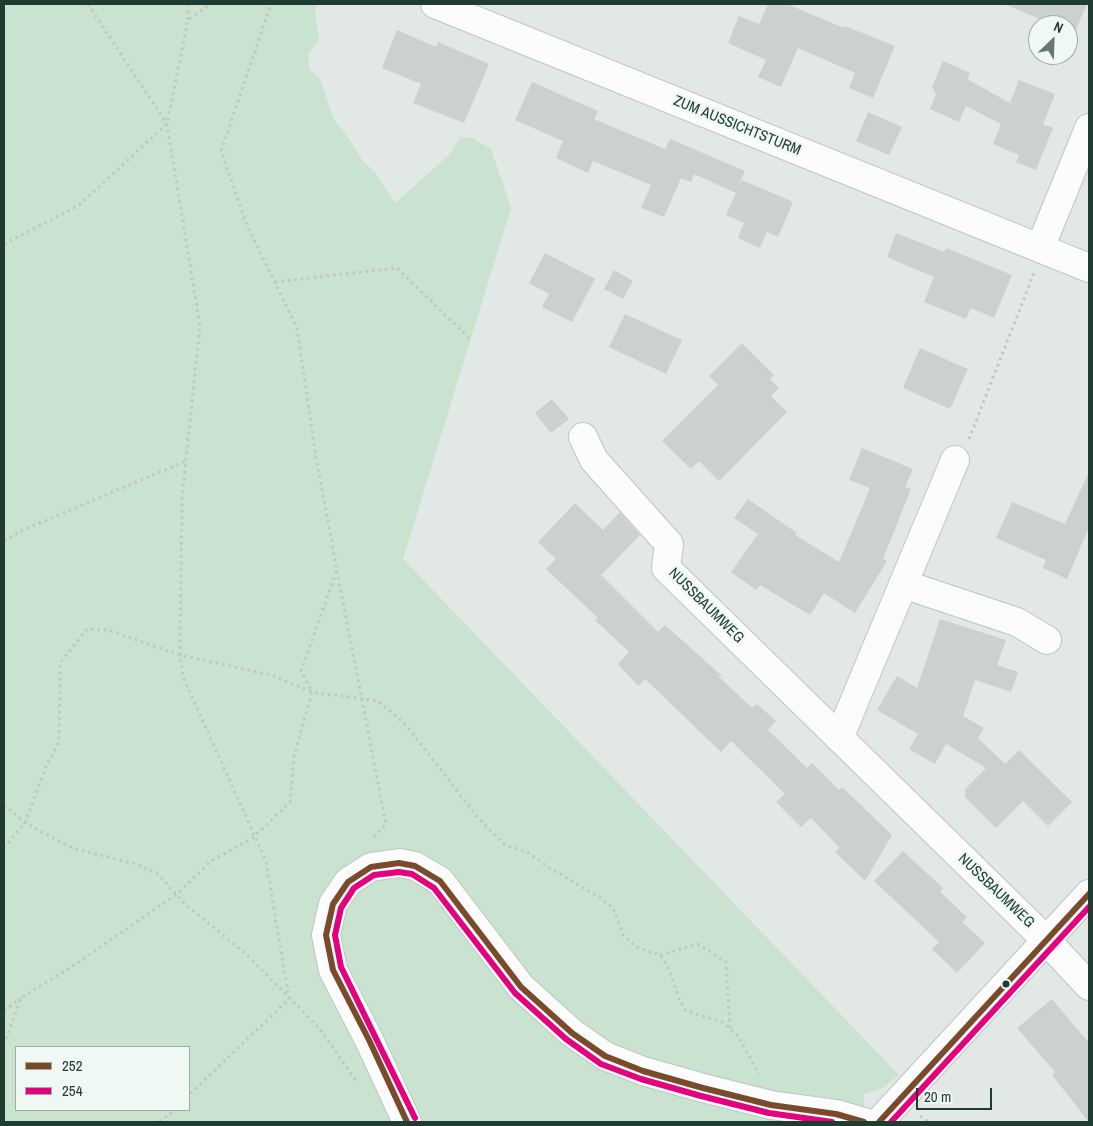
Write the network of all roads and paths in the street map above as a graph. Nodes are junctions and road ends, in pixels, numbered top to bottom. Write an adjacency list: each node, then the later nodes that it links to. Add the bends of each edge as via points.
1 (88, 4): 7 (path)
2 (187, 4): 6 (path)
3 (210, 4): 6 (path)
4 (271, 4): 12 (path, via 221,151 247,225)
5 (435, 4): 10 (street, ZUM AUSSICHTSTURM)
6 (188, 20): 7 (path)
7 (167, 124): 9 (path, via 78,206); 16 (path, via 200,326)
8 (1089, 128): 10 (street)
9 (4, 244)
10 (1040, 248): 11 (street, ZUM AUSSICHTSTURM); 15 (path, via 1036,270 965,448)
11 (1089, 268)
12 (275, 282): 13 (path, via 398,268); 18 (path, via 297,328)
13 (470, 340)
14 (583, 437): 24 (street, NUSSBAUMWEG, via 594,460 669,544 666,568)
15 (955, 460): 19 (street)
16 (186, 461): 17 (path); 21 (path, via 182,497)
17 (4, 541)
18 (337, 570): 22 (path, via 302,671); 23 (path)
19 (903, 584): 20 (street, via 1017,622); 24 (street)
20 (1047, 640)
21 (180, 655): 22 (path, via 271,675); 26 (path, via 108,630 95,628 81,633 60,662 59,742 46,766); 27 (path, via 183,677)
22 (312, 692): 23 (path); 27 (path, via 294,756 290,802)
23 (362, 699): 28 (path, via 386,824); 33 (path, via 378,701 406,725 479,819 505,846 528,852 599,897 613,908 622,935 636,947)
24 (838, 738): 32 (street, NUSSBAUMWEG)
25 (4, 805): 26 (path)
26 (25, 823): 29 (path); 30 (path, via 72,848 136,864 158,874)
27 (254, 837): 30 (path, via 211,861); 36 (path, via 266,861)
28 (366, 845)
29 (4, 848)
30 (176, 894): 35 (path); 36 (path, via 247,955)
31 (1089, 894): 32 (street)
32 (1046, 940): 34 (street, NUSSBAUMWEG); 47 (street)
33 (660, 955): 38 (path, via 668,966 686,1011 722,1022); 38 (path, via 698,944 726,962)
34 (1089, 986)
35 (21, 998): 37 (path); 39 (path)
36 (290, 999): 40 (path, via 320,1029 359,1084); 41 (path)
37 (4, 1011)
38 (730, 1029): 42 (path, via 754,1062)
39 (4, 1045)
40 (394, 1092): 42 (street, via 333,970 326,934 333,904 348,882 370,867 399,863 415,866 440,881 521,987 572,1034 605,1056 651,1073); 45 (street)
41 (190, 1094)
42 (772, 1105): 46 (street, via 836,1114)
43 (173, 1111): 44 (path)
44 (160, 1122)
45 (407, 1122)
46 (864, 1122)
47 (879, 1122)

